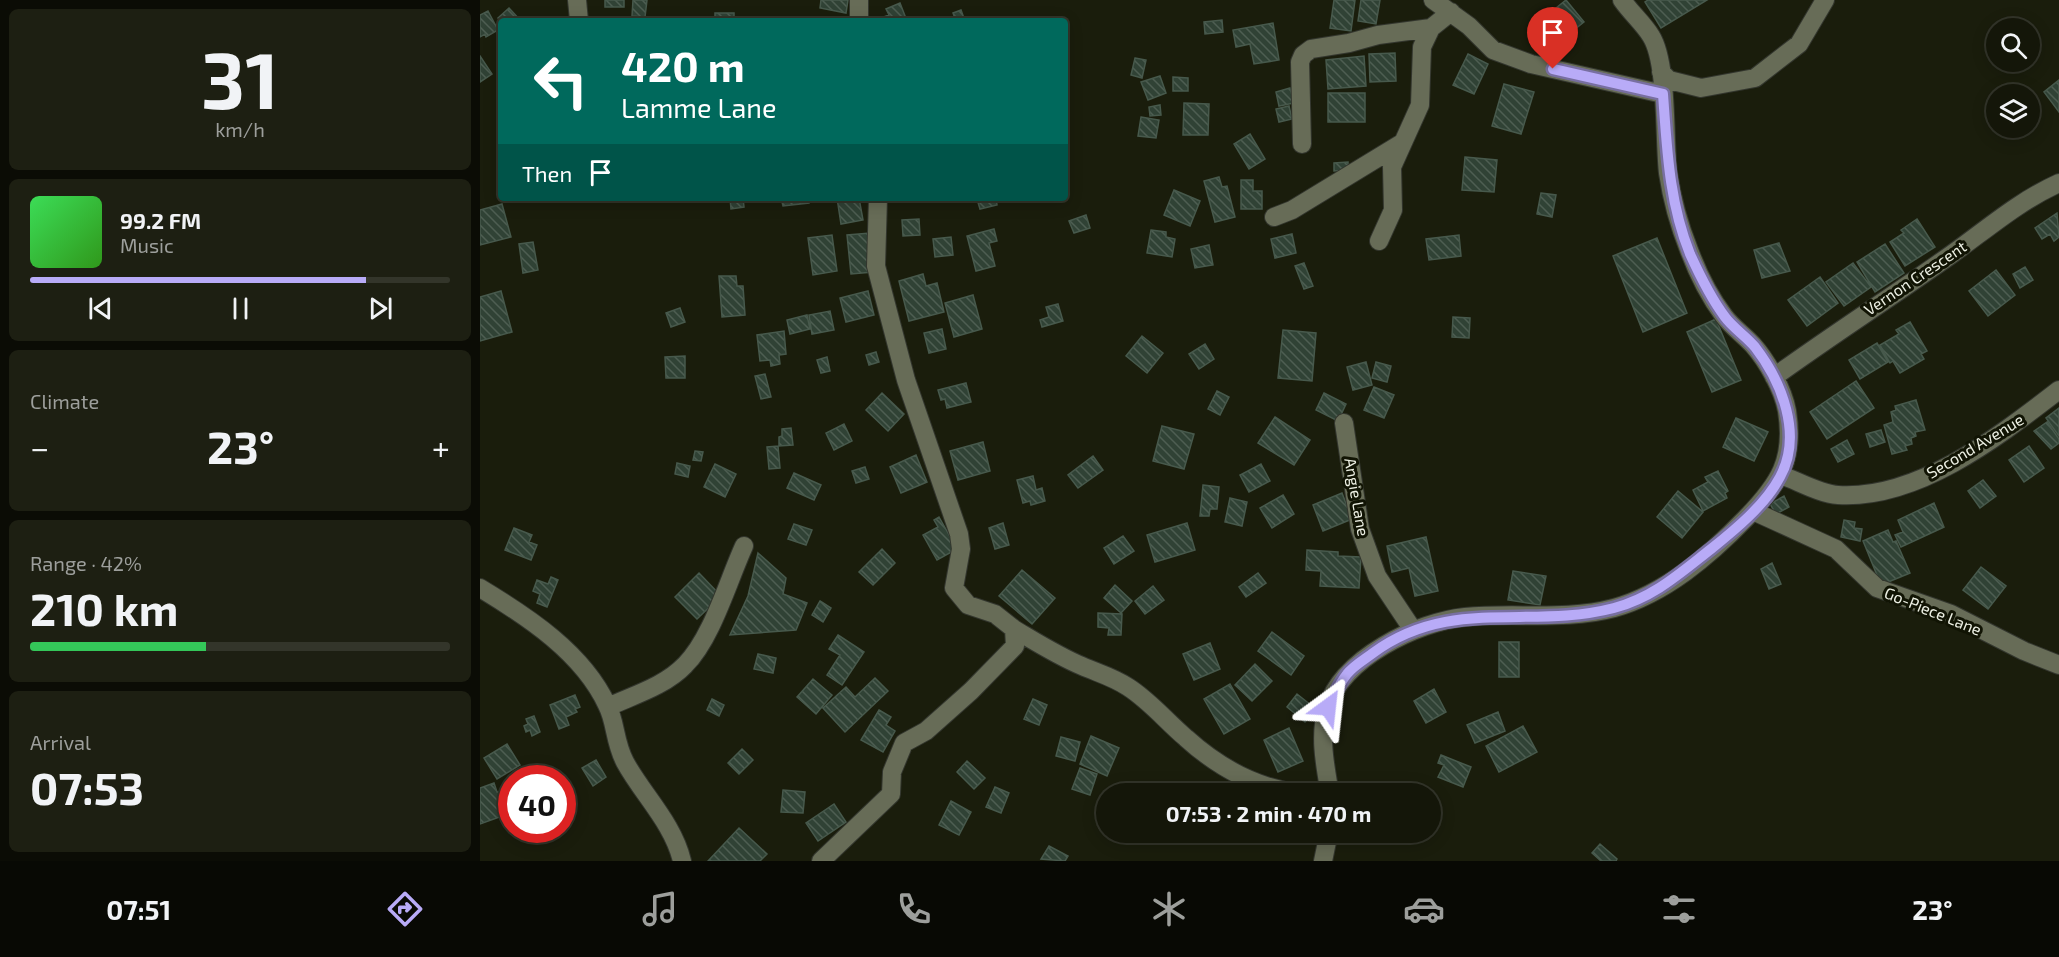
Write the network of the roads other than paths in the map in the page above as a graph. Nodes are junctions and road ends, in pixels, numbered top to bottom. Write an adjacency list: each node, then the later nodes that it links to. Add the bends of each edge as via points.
1 (577, 0): 7 (street)
2 (859, 0): 8 (street)
3 (1433, 0): 6 (street)
4 (1622, 0): 10 (street, via 1652,37)
5 (1825, 0): 10 (street, via 1799,44 1755,78 1701,88 1669,80)
6 (1451, 12): 9 (street); 11 (street, via 1493,50 1531,64)
7 (579, 18)
8 (859, 18)
9 (1431, 28): 12 (street, via 1422,47 1420,105); 13 (street, via 1311,49 1303,55)
10 (1661, 72): 11 (street)
11 (1663, 94): 18 (street, via 1668,172 1676,217 1690,254 1708,294 1726,319 1754,346)
12 (1402, 143): 16 (street); 17 (street, via 1392,167 1393,210)
13 (1302, 144)
14 (2059, 183): 18 (street, Vernon Crescent, via 2031,195)
15 (878, 201): 25 (street, via 876,266 906,380 962,549 954,588 968,605 994,614)
16 (1274, 217)
17 (1379, 241)
18 (1774, 377): 21 (street, via 1787,409 1790,447)
19 (2059, 390): 21 (street, Second Avenue, via 2021,420 1934,474 1890,490 1836,495)
20 (1344, 423): 26 (street, Angie Lane, via 1360,529 1377,576)
21 (1781, 475): 22 (street)
22 (1753, 511): 26 (street, via 1727,537 1656,593 1615,608 1573,616 1463,617); 27 (street, Go-Piece Lane, via 1836,549 1877,588 1951,614)
23 (744, 546): 28 (street, via 702,641 685,665 655,686)
24 (480, 588): 28 (street, via 568,652 590,675)
25 (1014, 629): 29 (street, via 1059,656 1109,675 1150,702 1185,738 1217,763); 33 (street, via 1015,646 971,691 926,730 904,743 892,772 891,794)
26 (1413, 630): 30 (street, via 1348,672 1328,707 1322,749)
27 (2059, 665)
28 (608, 707): 32 (street, via 618,748 677,844)
29 (1261, 783)
30 (1328, 783)
31 (1327, 843): 34 (street)
32 (682, 861)
33 (821, 861)
34 (1323, 861)

